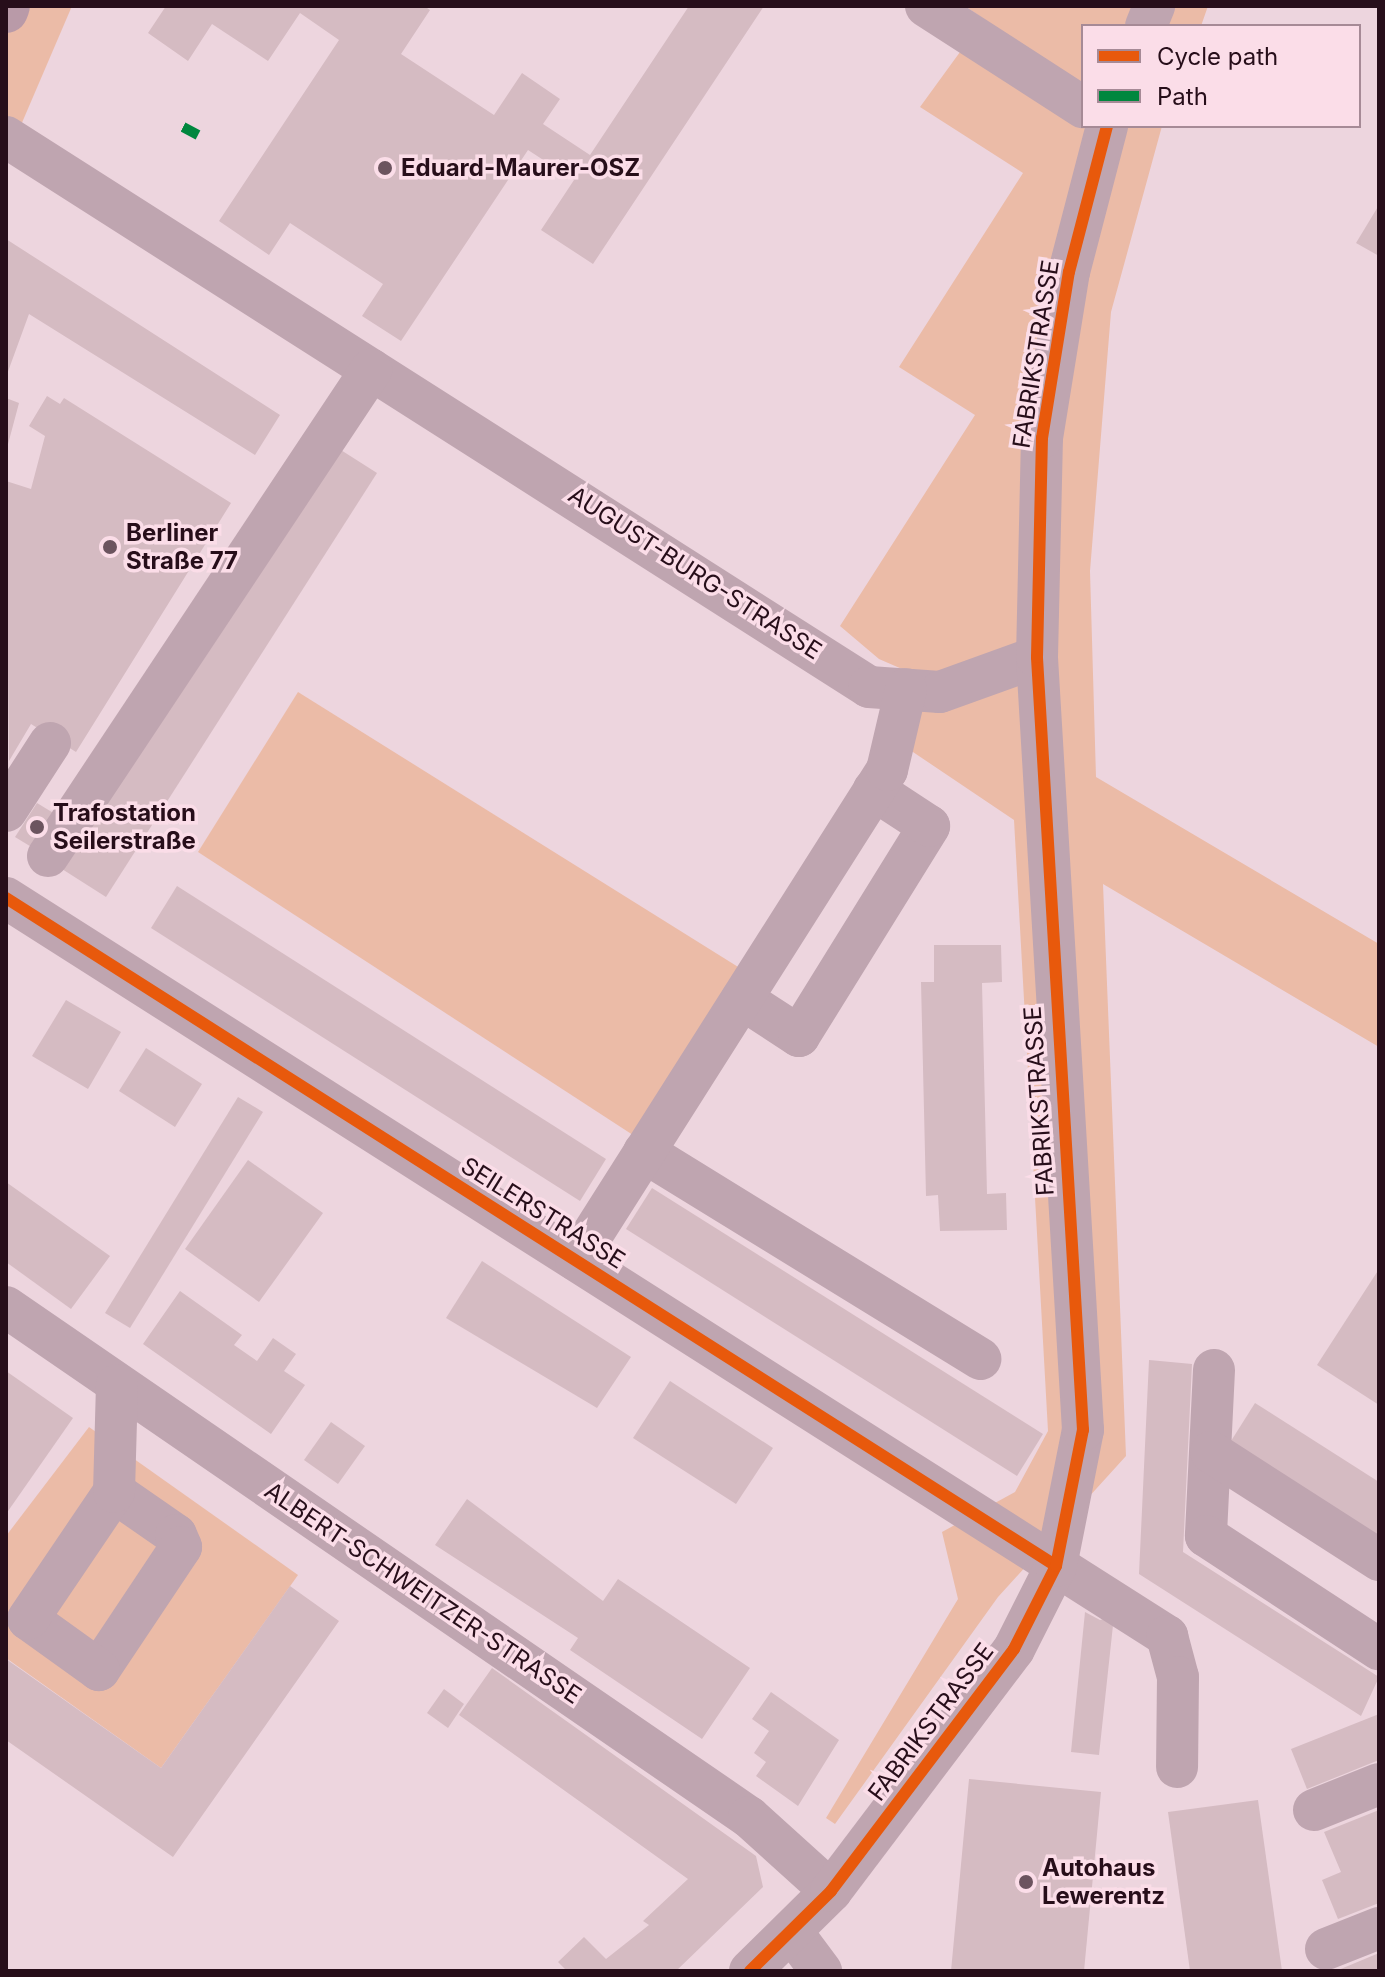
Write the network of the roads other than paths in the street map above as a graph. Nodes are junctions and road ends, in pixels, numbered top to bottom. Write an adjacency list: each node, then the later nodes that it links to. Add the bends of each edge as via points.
1 (926, 6): 2 (street)
2 (1081, 106)
3 (1106, 128): 6 (street, FABRIKSTRASSE, via 1069,272 1042,438)
4 (6, 137): 5 (street, AUGUST-BURG-STRASSE)
5 (371, 370): 7 (street, AUGUST-BURG-STRASSE, via 869,687); 11 (street)
6 (1037, 657): 7 (street, AUGUST-BURG-STRASSE, via 940,692); 23 (street, FABRIKSTRASSE, via 1083,1430)
7 (906, 689): 9 (street, via 887,770)
8 (50, 743): 10 (street)
9 (874, 790): 13 (street); 13 (street, via 929,826 799,1036)
10 (6, 811)
11 (48, 856)
12 (6, 898): 15 (street, SEILERSTRASSE)
13 (742, 999): 14 (street)
14 (644, 1152): 15 (street); 17 (street)
15 (576, 1260): 23 (street, SEILERSTRASSE)
16 (6, 1307): 19 (street, ALBERT-SCHWEITZER-STRASSE)
17 (980, 1359)
18 (1214, 1370): 20 (street)
19 (117, 1385): 21 (street); 28 (street, ALBERT-SCHWEITZER-STRASSE, via 749,1817)
20 (1211, 1452): 22 (street); 24 (street, via 1206,1536)
21 (114, 1492)
22 (1379, 1560)
23 (1056, 1566): 25 (street, SEILERSTRASSE, via 1167,1636 1178,1677); 28 (street, FABRIKSTRASSE, via 1014,1649)
24 (1379, 1649)
25 (1177, 1767)
26 (1379, 1784): 27 (street)
27 (1314, 1810)
28 (831, 1891): 30 (street, FABRIKSTRASSE)
29 (1379, 1928): 31 (street)
30 (792, 1932): 32 (street, FABRIKSTRASSE); 33 (street)
31 (1326, 1949)
32 (750, 1971)
33 (821, 1971)

